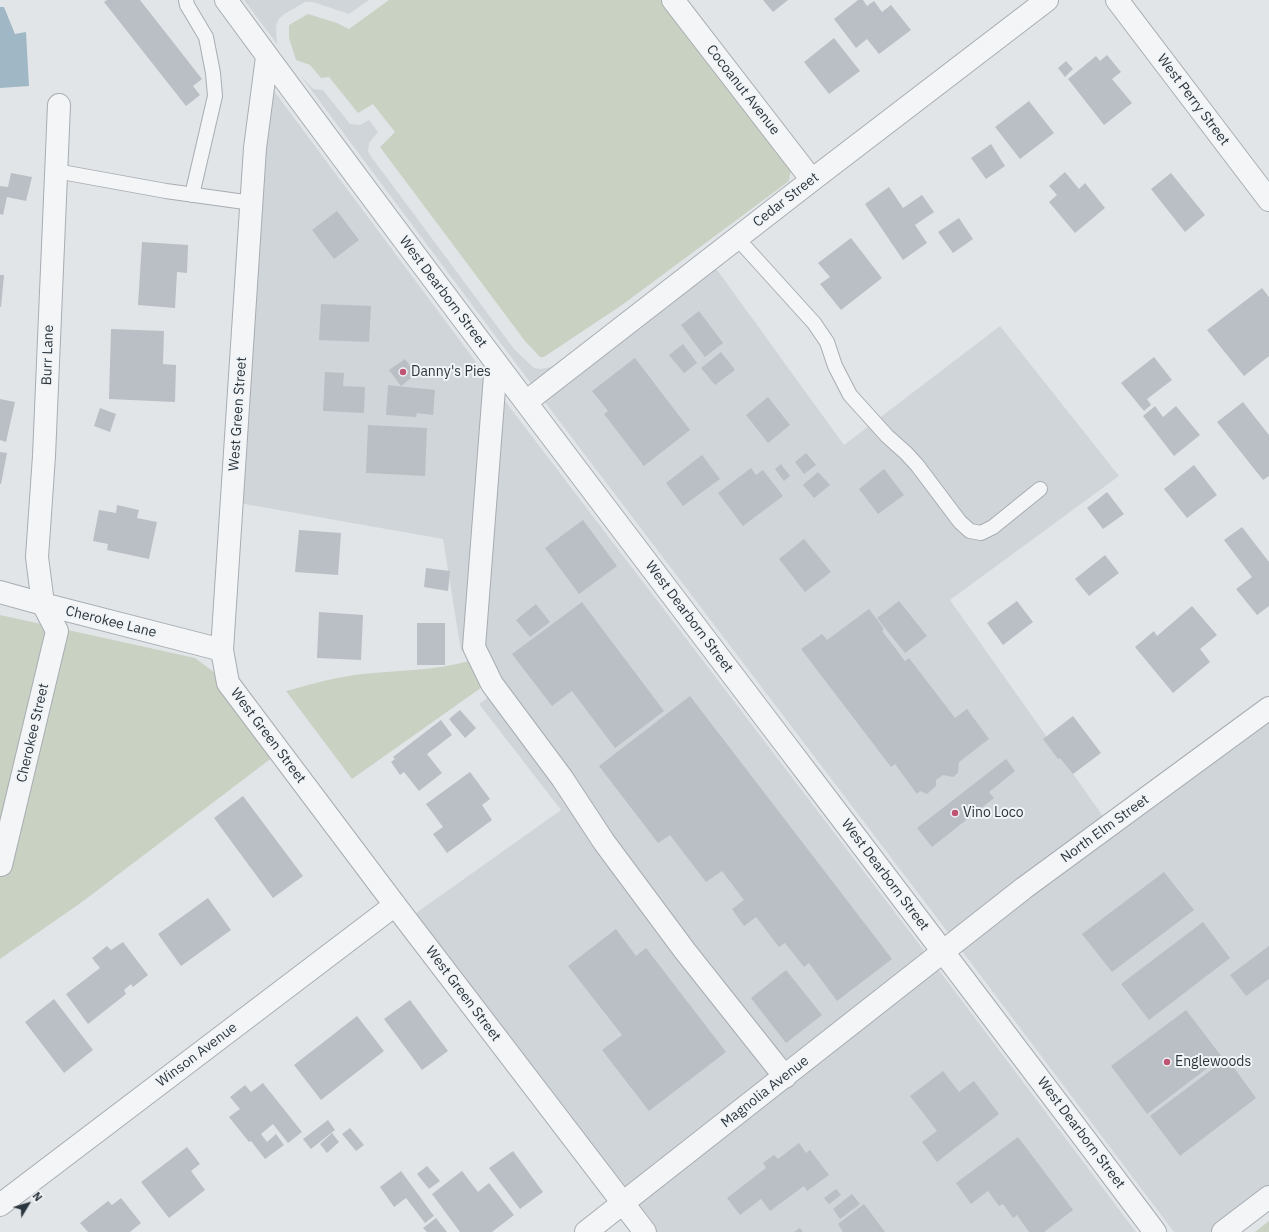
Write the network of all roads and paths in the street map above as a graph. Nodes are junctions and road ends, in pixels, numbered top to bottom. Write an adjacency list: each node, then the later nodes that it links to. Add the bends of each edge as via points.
1 (186, 0): 10 (lane, via 186,5 206,38 215,96)
2 (226, 0): 6 (street, West Dearborn Street)
3 (673, 0): 9 (street, Cocoanut Avenue)
4 (1047, 0): 9 (street, Cedar Street)
5 (1117, 0): 11 (street, West Perry Street)
6 (267, 57): 12 (street, West Green Street); 14 (street, West Dearborn Street)
7 (59, 105): 8 (street, Burr Lane)
8 (56, 171): 10 (lane); 18 (street, Burr Lane, via 37,557)
9 (812, 180): 13 (street, Cedar Street)
10 (192, 195): 12 (lane)
11 (1269, 200)
12 (252, 203): 19 (street, West Green Street)
13 (737, 238): 15 (street, Cedar Street); 16 (lane, via 814,323 827,342 835,366 850,395 917,465 960,522 970,531 981,533 993,527)
14 (496, 363): 15 (street, West Dearborn Street); 24 (street, via 474,647 492,684 562,778 604,842 685,951)
15 (526, 402): 23 (street, West Dearborn Street)
16 (1040, 489)
17 (0, 592): 18 (street, Cherokee Lane)
18 (43, 604): 19 (street, Cherokee Lane); 21 (street, Cherokee Street, via 57,631)
19 (222, 650): 22 (street, West Green Street, via 228,683)
20 (1269, 708): 23 (street, North Elm Street, via 1024,888)
21 (1, 865)
22 (395, 905): 26 (street, West Green Street); 27 (street, Winson Avenue)
23 (944, 952): 24 (street, Magnolia Avenue); 30 (street, West Dearborn Street)
24 (785, 1077): 26 (street, Magnolia Avenue)
25 (1269, 1197): 31 (street)
26 (623, 1204): 28 (street, Magnolia Avenue); 29 (street, West Green Street)
27 (0, 1205)
28 (586, 1232)
29 (645, 1232)
30 (1155, 1232)
31 (1223, 1232)

